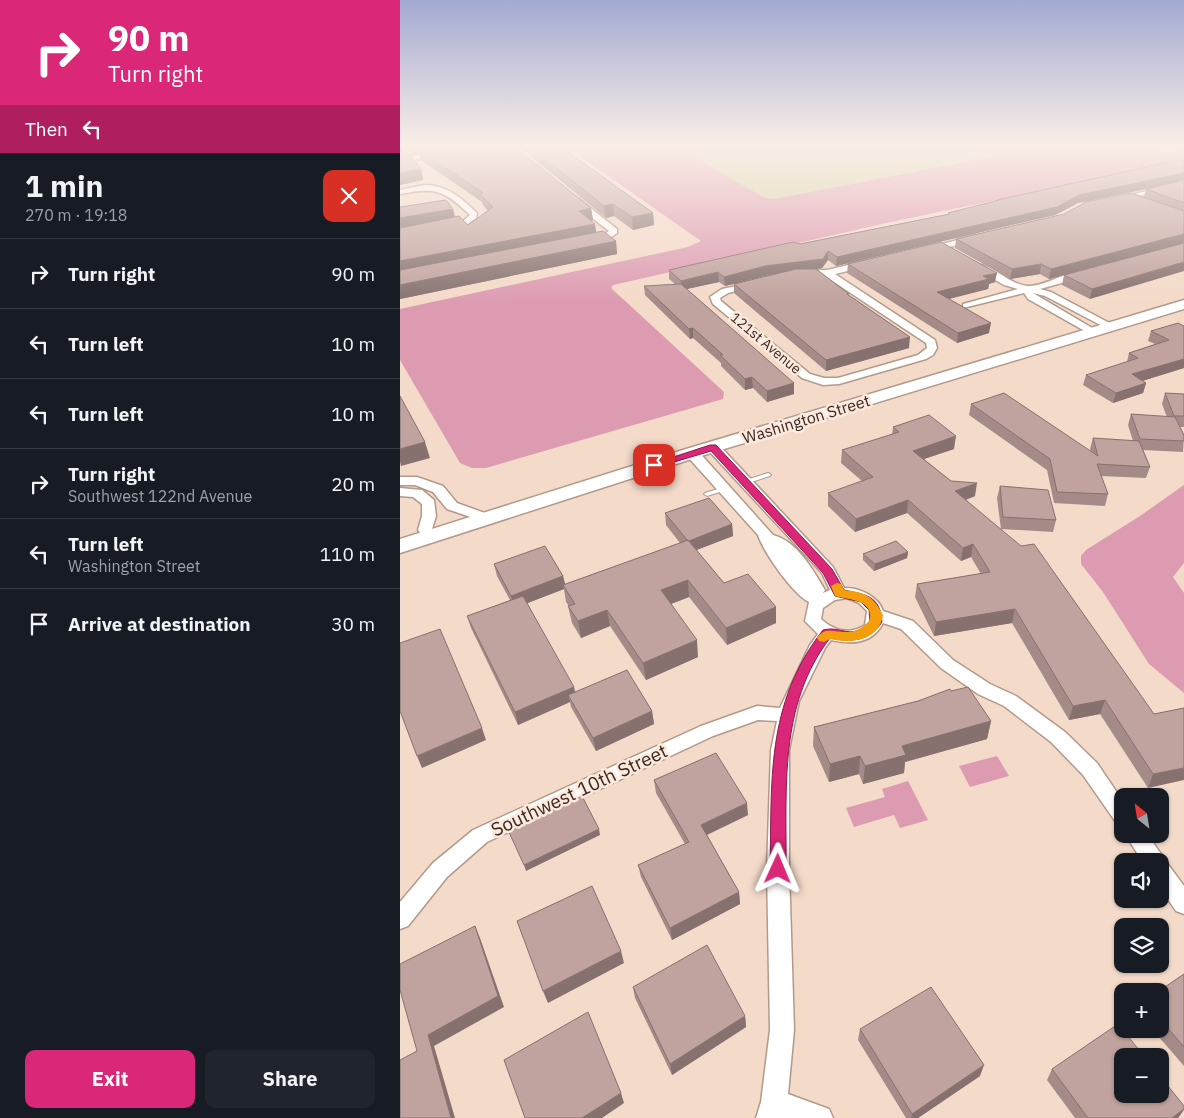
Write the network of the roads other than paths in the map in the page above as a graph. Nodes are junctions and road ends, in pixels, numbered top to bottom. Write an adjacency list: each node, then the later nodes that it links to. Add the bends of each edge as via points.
1 (455, 198): 7 (street, via 474,215 472,220)
2 (573, 198): 9 (street, via 614,231 602,240)
3 (1121, 198): 5 (street)
4 (1136, 198): 6 (street)
5 (1106, 202)
6 (1148, 203)
7 (438, 228)
8 (986, 236): 10 (street)
9 (583, 244)
10 (941, 246): 11 (street); 17 (street, via 1007,283)
11 (922, 251)
12 (874, 262): 14 (street)
13 (1091, 272): 17 (street)
14 (827, 273): 15 (street); 16 (street, 121st Avenue, via 931,342 929,353 839,381 824,382 806,376 715,297 725,291)
15 (787, 276)
16 (760, 282)
17 (1026, 290): 19 (street); 20 (street, via 1048,294); 21 (street, via 1032,297)
18 (1184, 304): 20 (street, Washington Street)
19 (967, 306)
20 (1112, 327): 21 (street, Washington Street)
21 (1094, 332): 22 (street, Washington Street)
22 (713, 447): 23 (street, Washington Street); 26 (street)
23 (692, 453): 27 (street); 30 (street, Washington Street)
24 (768, 475): 26 (lane)
25 (400, 481): 30 (street, via 417,481 438,489 452,506)
26 (745, 482): 27 (street); 33 (street, via 828,571)
27 (724, 489): 29 (lane); 34 (street, via 768,538 788,552 809,576 817,590)
28 (400, 492): 31 (street, via 417,493 429,503 430,516 425,530)
29 (708, 494)
30 (488, 519): 31 (street, Washington Street)
31 (431, 536): 32 (street, Washington Street)
32 (400, 546)
33 (839, 593): 34 (street); 35 (street, via 865,598)
34 (815, 599): 36 (street, via 813,621)
35 (877, 615): 36 (street, via 872,627 859,636 842,638); 38 (street, via 907,625 947,664 984,689 1010,701 1058,737 1090,769)
36 (827, 634): 37 (street, via 790,701)
37 (787, 715): 41 (street, Southwest 10th Street, via 757,713 707,731 480,836 440,870); 42 (street, via 780,750 778,869 782,1030)
38 (1114, 804)
39 (1169, 883): 40 (street)
40 (1184, 904)
41 (400, 919)
42 (772, 1110): 43 (street)
43 (820, 1118)

